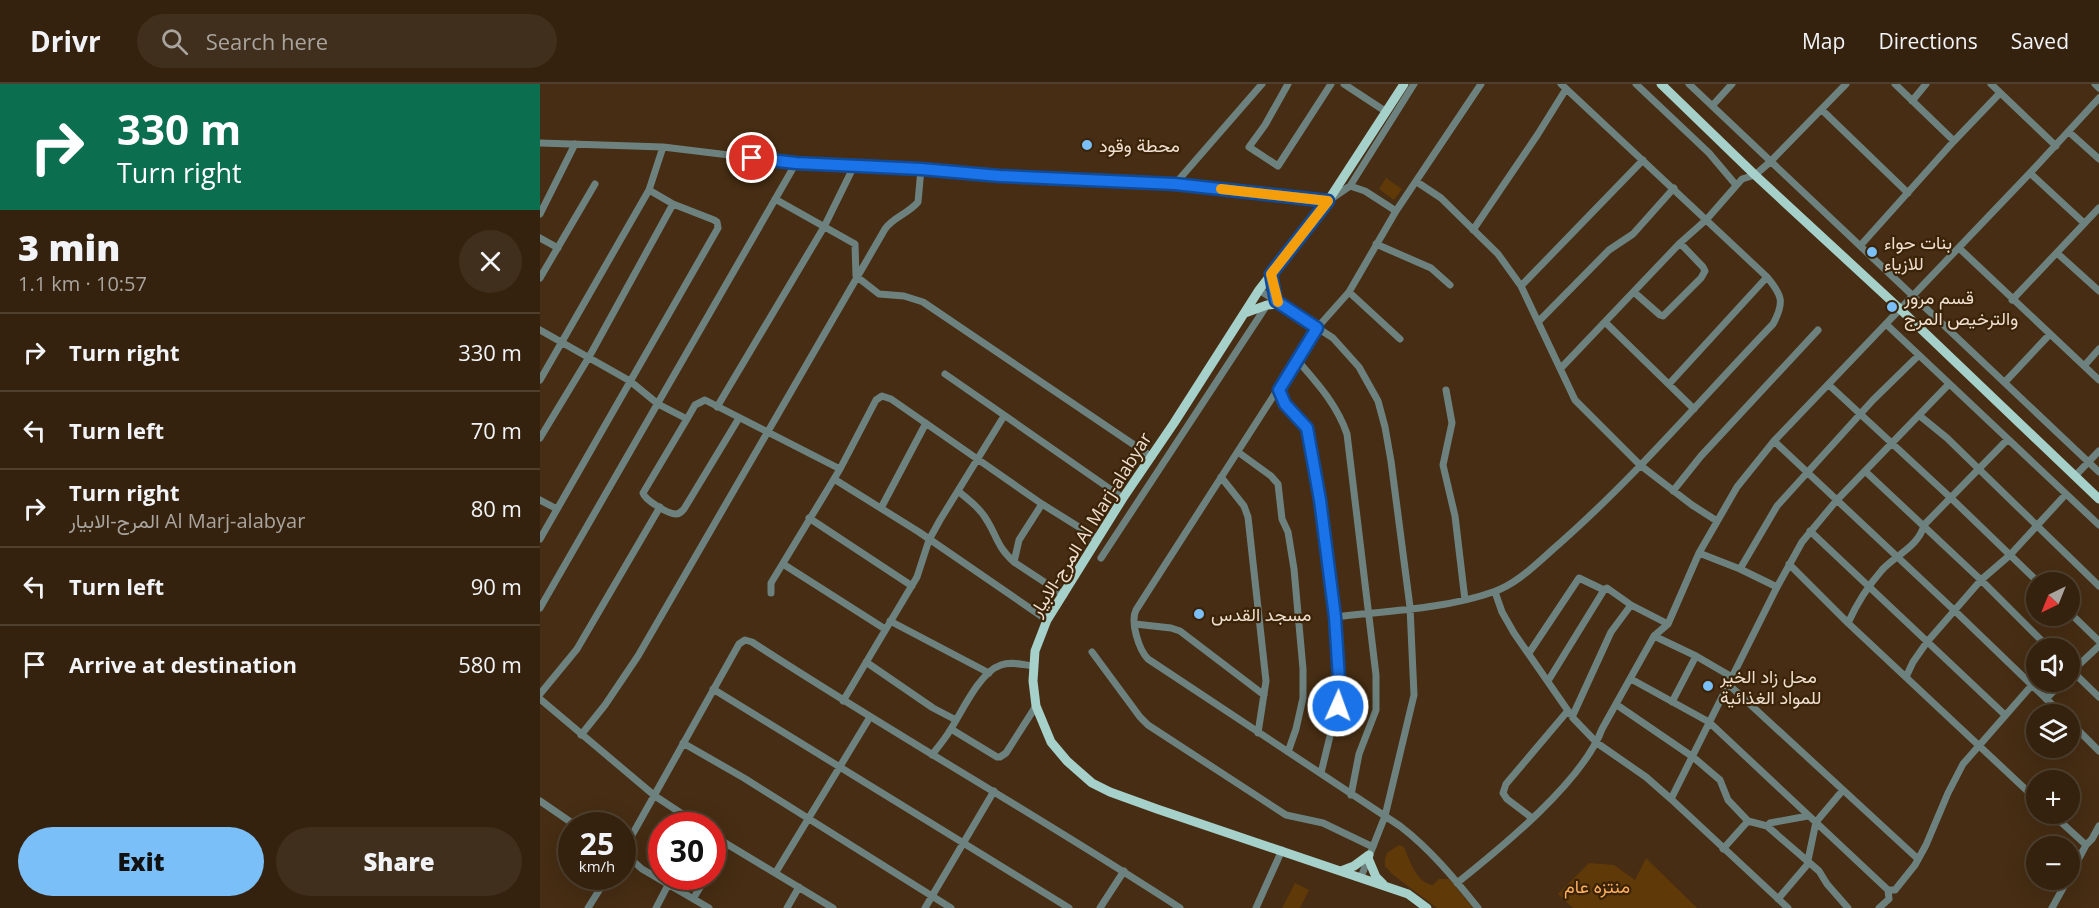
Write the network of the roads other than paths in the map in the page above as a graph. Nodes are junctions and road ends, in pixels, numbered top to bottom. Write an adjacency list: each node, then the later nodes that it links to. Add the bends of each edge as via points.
1 (1262, 84): 41 (street)
2 (1288, 84): 3 (street, via 1249,147 1278,166)
3 (1331, 84)
4 (1404, 84): 24 (main road, المرج-الابيار Al Marj-alabyar)
5 (1414, 84): 43 (street)
6 (1481, 84): 39 (street)
7 (1636, 84): 42 (street, via 1709,153)
8 (1660, 84): 38 (main road)
9 (1689, 84): 22 (street)
10 (1732, 84): 22 (street)
11 (1846, 84): 23 (street)
12 (1895, 84): 21 (street)
13 (1926, 84): 21 (street)
14 (1991, 84): 19 (street)
15 (2095, 84): 18 (street)
16 (1349, 86): 24 (street)
17 (1564, 86): 32 (street); 56 (street, via 1538,134)
18 (2099, 88)
19 (2000, 93): 26 (street); 29 (street)
20 (2099, 98): 25 (street)
21 (1912, 100): 26 (street)
22 (1712, 106): 33 (street)
23 (1822, 110): 33 (street); 46 (street)
24 (1385, 111): 48 (main road, المرج-الابيار Al Marj-alabyar)
25 (2069, 132): 29 (street); 31 (street)
26 (1954, 141): 46 (street)
27 (540, 142): 28 (street)
28 (575, 144): 30 (street); 52 (street)
29 (2055, 146): 37 (street)
30 (663, 147): 34 (street); 45 (street)
31 (2099, 159)
32 (1643, 160): 44 (street); 69 (street)
33 (1770, 162): 38 (street); 60 (street)
34 (796, 163): 35 (street); 47 (street)
35 (854, 166): 36 (street); 55 (street)
36 (921, 169): 41 (street); 65 (street, via 918,202 889,222)
37 (2030, 173): 54 (street); 62 (street)
38 (1755, 175): 42 (street); 77 (main road)
39 (1417, 182): 51 (street); 56 (street, via 1441,198)
40 (595, 184): 61 (street)
41 (1175, 184): 48 (street)
42 (1736, 185): 53 (street)
43 (1350, 186): 48 (street); 51 (street)
44 (1674, 188): 53 (street); 79 (street, via 1633,234 1609,250)
45 (649, 190): 49 (street); 87 (street)
46 (1908, 193): 60 (street)
47 (775, 199): 55 (street); 104 (street)
48 (1328, 201): 64 (main road, المرج-الابيار Al Marj-alabyar)
49 (673, 204): 90 (street); 97 (street, via 714,220 718,228)
50 (2099, 208): 54 (street)
51 (1396, 211): 59 (street)
52 (540, 214)
53 (1707, 219): 58 (street); 66 (street)
54 (2084, 223): 63 (street)
55 (824, 227): 65 (street, via 855,244); 105 (street)
56 (1473, 230): 69 (street, via 1498,254)
57 (540, 238): 61 (street)
58 (1680, 243): 73 (street); 73 (street, via 1703,267 1701,278 1664,315)
59 (1376, 244): 68 (street, via 1431,268); 72 (street)
60 (1860, 246): 74 (street)
61 (558, 248): 67 (street)
62 (1959, 248): 74 (street); 75 (street)
63 (2057, 253): 71 (street); 75 (street)
64 (1271, 274): 70 (main road, المرج-الابيار Al Marj-alabyar); 76 (main road)
65 (856, 276): 114 (street); 122 (street, via 879,294 904,296 942,314)
66 (1767, 277): 99 (street); 106 (street, via 1779,291 1780,312)
67 (540, 278)
68 (1450, 285)
69 (1521, 285): 79 (street)
70 (1259, 290): 76 (street); 78 (main road, المرج-الابيار Al Marj-alabyar)
71 (2099, 291)
72 (1349, 292): 82 (street); 86 (street)
73 (1635, 293): 80 (street)
74 (1914, 296): 77 (street); 98 (street)
75 (2013, 300): 85 (street)
76 (1275, 303): 78 (main road); 82 (street); 115 (street)
77 (1900, 309): 81 (street); 131 (main road)
78 (1245, 313): 113 (main road, المرج-الابيار Al Marj-alabyar)
79 (1538, 322): 93 (street)
80 (1606, 323): 93 (street); 99 (street)
81 (1886, 324): 89 (street); 100 (street)
82 (1317, 328): 91 (street); 175 (street, via 1337,342 1359,367 1378,401 1391,461)
83 (540, 330): 87 (street)
84 (1818, 330): 135 (street)
85 (2050, 334): 92 (street); 98 (street)
86 (1400, 339)
87 (562, 342): 90 (street); 95 (street)
88 (2099, 349): 92 (street)
89 (1918, 356): 101 (street); 107 (street)
90 (589, 357): 97 (street); 116 (street)
91 (1298, 361): 102 (street); 178 (street, via 1328,395 1347,434)
92 (2084, 366): 96 (street)
93 (1561, 368): 125 (street, via 1575,400)
94 (945, 374): 108 (street)
95 (540, 380)
96 (2099, 380)
97 (630, 381): 104 (street); 145 (street)
98 (2005, 382): 124 (street)
99 (1669, 384): 106 (street)
100 (1829, 385): 107 (street); 118 (street)
101 (1948, 385): 109 (street); 117 (street)
102 (1279, 390): 121 (street); 179 (street, via 1285,404 1307,428)
103 (1446, 390): 173 (street, via 1452,423 1443,465 1455,516)
104 (658, 404): 111 (street); 176 (street)
105 (717, 407): 110 (street); 111 (street, via 701,401)
106 (1694, 409): 125 (street)
107 (1859, 415): 119 (street); 130 (street)
108 (1004, 416): 123 (street); 137 (street)
109 (1920, 416): 119 (street); 127 (street)
110 (739, 418): 114 (street); 143 (street, via 681,513)
111 (687, 419): 143 (street, via 643,494)
112 (926, 423): 123 (street); 126 (street, via 891,399 879,397); 144 (street)
113 (1174, 423): 115 (street); 122 (main road, المرج-الابيار Al Marj-alabyar)
114 (767, 431): 126 (street); 227 (street, via 638,656)
115 (1186, 431): 158 (street)
116 (540, 438)
117 (2008, 439): 127 (street); 136 (street)
118 (1774, 441): 130 (street); 147 (street, via 1737,487)
119 (1892, 444): 128 (street); 138 (street)
120 (2099, 451): 124 (street)
121 (1238, 452): 132 (street); 232 (street, via 1278,484 1282,519 1288,532 1303,669 1303,698)
122 (1152, 457): 137 (main road, المرج-الابيار Al Marj-alabyar)
123 (978, 459): 134 (street); 142 (street)
124 (2089, 462): 129 (street); 131 (street)
125 (1640, 465): 135 (street); 170 (street, via 1526,573)
126 (840, 469): 133 (street)
127 (1979, 470): 138 (street); 149 (street)
128 (1865, 471): 141 (street); 148 (street)
129 (2099, 472)
130 (1807, 473): 141 (street); 162 (street, via 1777,506)
131 (2075, 476): 139 (main road)
132 (1221, 477): 184 (street, via 1133,615); 210 (street, via 1248,517 1266,681)
133 (834, 479): 144 (street); 146 (street)
134 (958, 491): 154 (street); 159 (street, via 984,515 997,543)
135 (1673, 491): 147 (street)
136 (2066, 494): 149 (street); 150 (street)
137 (1123, 498): 153 (main road, المرج-الابيار Al Marj-alabyar)
138 (1952, 499): 148 (street); 156 (street)
139 (2099, 499)
140 (540, 500): 145 (street)
141 (1836, 501): 151 (street); 157 (street)
142 (1042, 504): 153 (street); 159 (street, via 1019,540)
143 (660, 507): 209 (street, via 577,650)
144 (881, 508): 154 (street)
145 (558, 509): 152 (street)
146 (809, 519): 160 (street); 165 (street)
147 (1717, 521): 155 (street)
148 (1924, 525): 157 (street, via 1918,539); 164 (street)
149 (2037, 525): 156 (street); 167 (street)
150 (2099, 525)
151 (1810, 531): 161 (street); 166 (street)
152 (540, 539)
153 (1098, 539): 172 (main road, المرج-الابيار Al Marj-alabyar)
154 (929, 540): 165 (street); 180 (street)
155 (1698, 553): 162 (street); 185 (street)
156 (2010, 555): 163 (street); 164 (street)
157 (1896, 557): 166 (street); 177 (street)
158 (1101, 558)
159 (1014, 561): 172 (street)
160 (783, 564): 171 (street, via 771,584); 186 (street)
161 (1789, 564): 168 (street); 182 (street)
162 (1740, 569): 168 (street)
163 (2028, 572)
164 (1981, 580): 177 (street); 188 (street)
165 (912, 586): 181 (street)
166 (1868, 586): 182 (street); 190 (street)
167 (2099, 586)
168 (1777, 587): 203 (street)
169 (1604, 590): 174 (street, via 1607,588); 193 (street, via 1579,578); 204 (street)
170 (1495, 592): 173 (street); 193 (street, via 1502,612)
171 (771, 593)
172 (1064, 595): 180 (main road, المرج-الابيار Al Marj-alabyar)
173 (1465, 600): 175 (street)
174 (1631, 605): 185 (street); 219 (street, via 1611,632)
175 (1410, 607): 178 (street); 246 (street, via 1413,702)
176 (540, 608)
177 (1955, 611): 190 (street); 201 (street)
178 (1368, 613): 179 (street); 240 (street, via 1377,703 1359,754)
179 (1335, 617): 236 (street, via 1340,695)
180 (1047, 620): 197 (main road, المرج-الابيار Al Marj-alabyar, via 1035,651)
181 (890, 621): 186 (street); 198 (street)
182 (1848, 622): 199 (street)
183 (2080, 623): 189 (street)
184 (1135, 624): 210 (street, via 1180,631); 226 (street, via 1145,656)
185 (1668, 624): 187 (street)
186 (885, 629): 195 (street)
187 (1654, 636): 194 (street); 200 (street)
188 (2039, 638)
189 (2099, 641)
190 (1927, 642): 199 (street); 220 (street)
191 (2099, 646): 196 (street)
192 (1092, 652): 262 (street, via 1140,717 1167,738 1286,815 1323,823)
193 (1529, 653): 204 (street)
194 (1696, 656): 203 (street); 214 (street)
195 (866, 662): 213 (street); 222 (street)
196 (2080, 663)
197 (1034, 666): 198 (street, via 1001,665); 218 (main road, المرج-الابيار Al Marj-alabyar)
198 (989, 673): 222 (street)
199 (1906, 677): 230 (street)
200 (1631, 679): 214 (street); 217 (street)
201 (2026, 679)
202 (2080, 679): 211 (street)
203 (1730, 680): 223 (street); 237 (street)
204 (1548, 681): 219 (street)
205 (713, 689): 213 (street, via 745,640); 228 (street); 235 (street)
206 (2026, 692): 220 (street)
207 (2039, 692): 212 (street)
208 (2053, 692): 212 (street)
209 (540, 694)
210 (1264, 694): 226 (street)
211 (2099, 697)
212 (2046, 699): 216 (street)
213 (843, 701): 221 (street)
214 (1672, 702): 223 (street)
215 (541, 703): 227 (street)
216 (2051, 704)
217 (1617, 705): 229 (street); 234 (street)
218 (1036, 706): 224 (street, via 1000,757); 261 (main road, المرج-الابيار Al Marj-alabyar, via 1051,742 1092,783)
219 (1573, 715): 229 (street); 249 (street, via 1566,713 1506,784 1503,793 1507,799)
220 (2005, 715): 230 (street)
221 (870, 717): 233 (street); 235 (street)
222 (956, 720): 224 (street)
223 (1710, 722): 234 (street); 247 (street)
224 (951, 729): 233 (street)
225 (2080, 732): 231 (street)
226 (1258, 733): 232 (street)
227 (581, 735): 241 (street)
228 (683, 743): 241 (street); 248 (street)
229 (1597, 743): 242 (street); 249 (street, via 1569,780)
230 (1979, 746): 238 (street); 264 (street, via 1963,764)
231 (2099, 751)
232 (1288, 752): 236 (street)
233 (932, 755): 239 (street)
234 (1693, 757): 242 (street); 250 (street, via 1720,780 1728,800)
235 (840, 766): 248 (street); 257 (street)
236 (1321, 773): 240 (street)
237 (1843, 790): 251 (street); 264 (street)
238 (2026, 790)
239 (994, 791): 257 (street); 266 (street)
240 (1352, 795): 246 (street)
241 (655, 796): 244 (street); 255 (street)
242 (1671, 799): 260 (street)
243 (540, 801): 245 (street)
244 (679, 812)
245 (558, 813)
246 (1385, 816): 262 (street); 270 (street, via 1418,839)
247 (1808, 816): 251 (street); 253 (street)
248 (810, 818): 268 (street); 279 (street)
249 (1532, 818): 270 (street)
250 (1748, 821): 253 (street); 260 (street)
251 (1816, 822): 265 (street); 277 (street)
252 (2063, 824): 259 (street)
253 (1767, 826): 265 (street)
254 (2099, 826): 256 (street)
255 (636, 830)
256 (2096, 841): 259 (street)
257 (963, 842): 279 (street); 289 (street)
258 (727, 844): 268 (street)
259 (2086, 845): 263 (street)
260 (1723, 849): 281 (street)
261 (1282, 850): 267 (main road, المرج-الابيار Al Marj-alabyar); 292 (street)
262 (1370, 854): 267 (main road); 269 (street); 271 (main road, via 1376,877)
263 (2080, 856)
264 (1918, 859): 277 (street, via 1895,891)
265 (1809, 862): 281 (street); 296 (street)
266 (1124, 871): 290 (street); 291 (street)
267 (1341, 871): 269 (main road, المرج-الابيار Al Marj-alabyar)
268 (776, 872): 272 (street)
269 (1361, 878): 271 (main road, المرج-الابيار Al Marj-alabyar)
270 (1457, 883): 294 (street)
271 (1384, 886): 293 (main road, المرج-الابيار Al Marj-alabyar, via 1408,894)
272 (799, 887): 285 (street); 286 (street)
273 (599, 890): 282 (street)
274 (665, 890): 283 (street)
275 (678, 890): 280 (street)
276 (698, 890): 280 (street)
277 (1888, 890): 297 (street, via 1889,899)
278 (2062, 890): 298 (street)
279 (932, 895): 287 (street); 288 (street)
280 (693, 898): 284 (street)
281 (1778, 899): 295 (street)
282 (588, 908)
283 (656, 908)
284 (709, 908)
285 (787, 908)
286 (833, 908)
287 (925, 908)
288 (951, 908)
289 (1069, 908)
290 (1100, 908)
291 (1180, 908)
292 (1256, 908)
293 (1427, 908)
294 (1478, 908)
295 (1788, 908)
296 (1848, 908)
297 (1879, 908)
298 (2052, 908)

